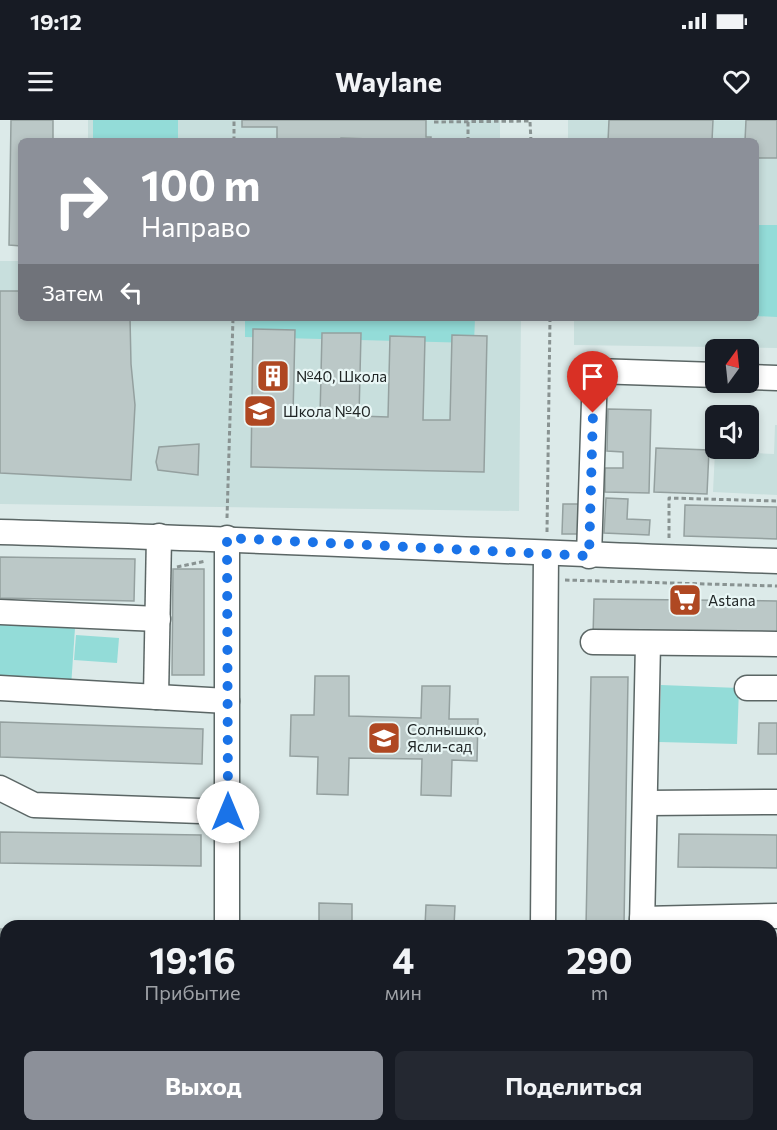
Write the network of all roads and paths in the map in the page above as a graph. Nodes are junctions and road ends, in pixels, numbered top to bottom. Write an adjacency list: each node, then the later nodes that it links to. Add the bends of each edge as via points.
1 (234, 120): 5 (path)
2 (468, 121): 3 (path); 4 (path); 6 (path)
3 (530, 121): 7 (path)
4 (434, 122)
5 (234, 138)
6 (468, 138)
7 (531, 138)
8 (233, 321): 16 (path)
9 (550, 321): 17 (path)
10 (705, 375): 18 (street, via 595,370)
11 (759, 377): 12 (street)
12 (777, 378)
13 (777, 501): 19 (path, via 669,498)
14 (0, 532): 15 (street)
15 (159, 536): 16 (street); 21 (street)
16 (227, 545): 17 (street); 21 (path, via 205,561); 31 (street)
17 (546, 554): 18 (street); 38 (street)
18 (589, 556): 19 (street)
19 (669, 558): 20 (street)
20 (777, 561)
21 (158, 573): 23 (street)
22 (0, 612): 23 (street)
23 (158, 619): 30 (street)
24 (593, 642): 25 (street)
25 (648, 643): 26 (street); 34 (street)
26 (777, 644)
27 (0, 688): 30 (street)
28 (747, 688): 29 (street)
29 (777, 688)
30 (156, 696): 31 (street)
31 (227, 701): 35 (street)
32 (0, 788): 35 (street, via 34,806)
33 (777, 802): 34 (street)
34 (646, 803): 39 (street)
35 (228, 812): 37 (street)
36 (777, 916): 40 (street)
37 (227, 920)
38 (543, 920)
39 (642, 920)
40 (687, 920)

